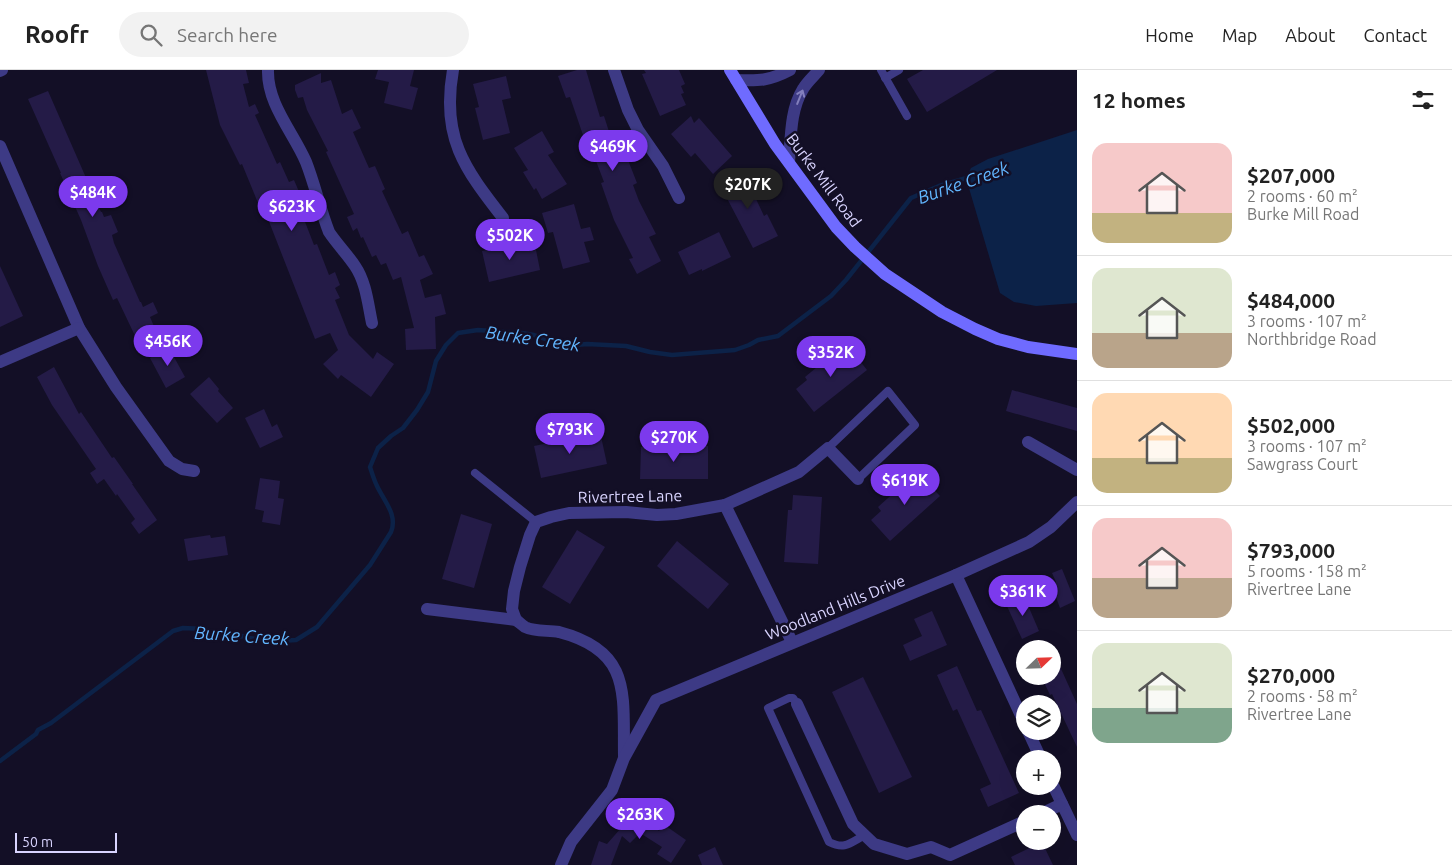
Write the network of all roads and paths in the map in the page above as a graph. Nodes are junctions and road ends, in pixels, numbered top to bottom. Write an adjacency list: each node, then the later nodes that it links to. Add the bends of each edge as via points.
1 (268, 70): 15 (street, via 270,88 306,161 329,232 361,277)
2 (452, 70): 14 (street, via 450,111 459,153)
3 (614, 70): 13 (street, via 638,130 663,166)
4 (790, 70): 8 (street, via 759,81)
5 (819, 70): 12 (street, one-way to 5, via 796,107 803,89)
6 (881, 70): 9 (lane)
7 (899, 70): 9 (lane)
8 (733, 75): 12 (street, Burke Mill Road)
9 (885, 78): 10 (lane)
10 (906, 116)
11 (0, 146): 16 (street)
12 (789, 162): 17 (street, Burke Mill Road, via 855,248 911,292 942,312 998,339)
13 (679, 198)
14 (503, 218)
15 (372, 323)
16 (79, 328): 18 (street); 22 (street, via 169,461 182,469)
17 (1077, 354)
18 (0, 362)
19 (1028, 442): 21 (street)
20 (828, 448): 24 (street); 24 (lane, via 888,391 916,425); 26 (street, Rivertree Lane, via 799,472)
21 (1077, 470)
22 (194, 471)
23 (475, 473): 27 (lane)
24 (858, 479)
25 (1077, 502): 28 (street, Woodland Hills Drive, via 1051,527 1029,542)
26 (725, 505): 27 (street, Rivertree Lane, via 657,516 626,512 569,513); 31 (street)
27 (536, 522): 30 (street, via 514,591 512,609)
28 (956, 575): 31 (street, Woodland Hills Drive); 33 (street)
29 (427, 610): 30 (street)
30 (516, 620): 34 (street, via 526,627 557,632 586,642 602,652 614,666 620,678 623,702)
31 (792, 642): 34 (street, Woodland Hills Drive, via 656,700)
32 (796, 704): 38 (street, via 853,824); 38 (lane, via 790,698 768,708 829,842 844,846)
33 (1016, 705)
34 (624, 758): 41 (street, via 612,790 571,842)
35 (1058, 795): 36 (street)
36 (1062, 804): 39 (street)
37 (1016, 826): 40 (street)
38 (865, 835): 40 (street, via 874,844 907,854 931,847)
39 (1077, 835)
40 (953, 860)
41 (560, 865)

